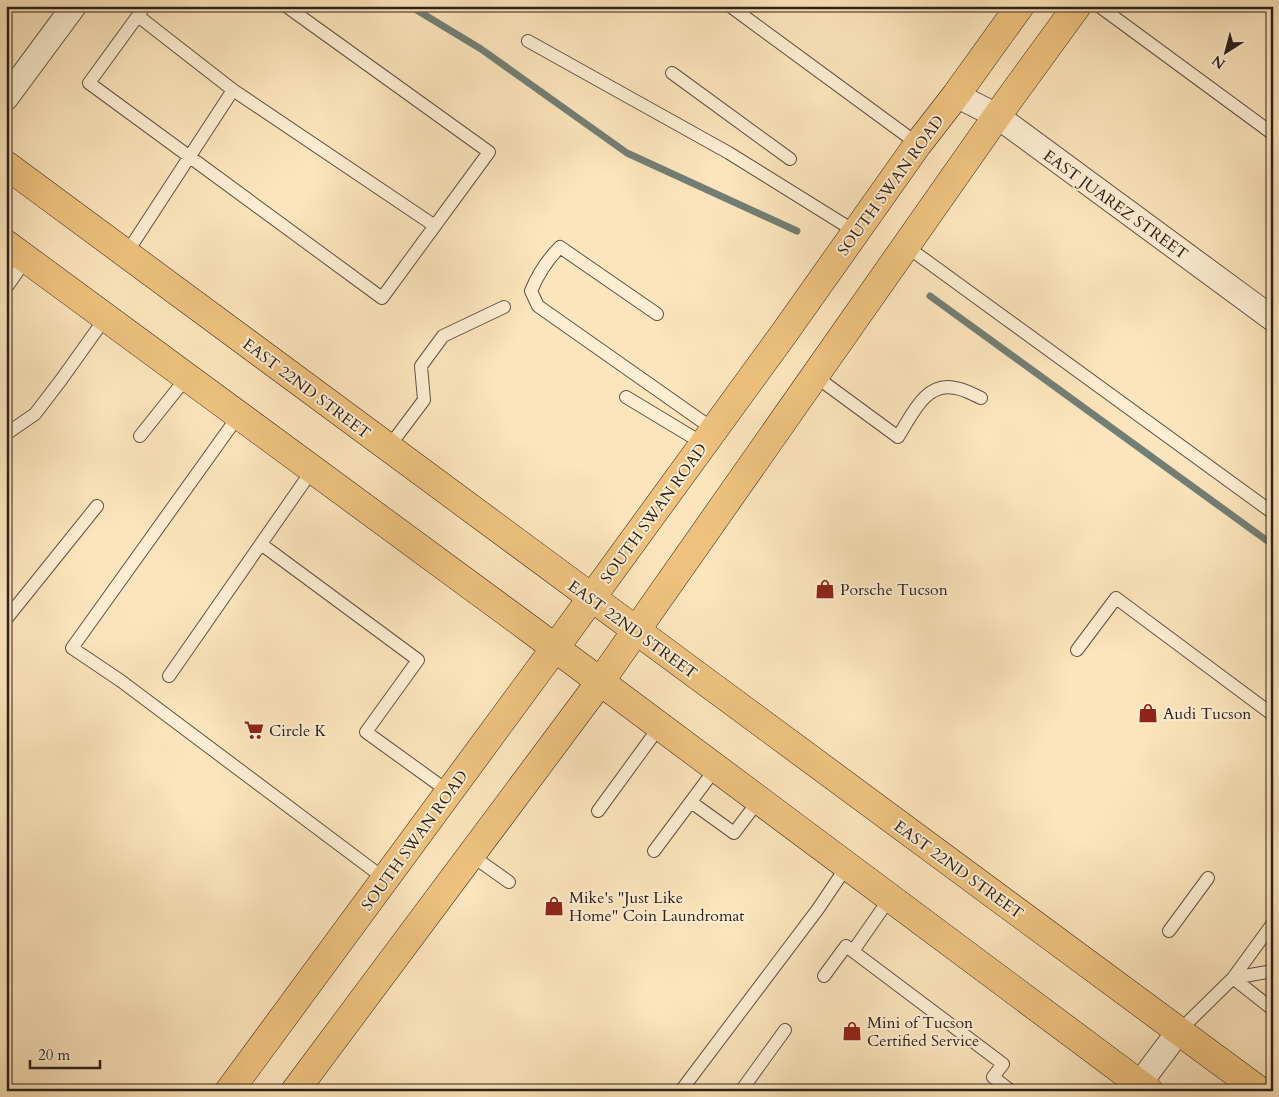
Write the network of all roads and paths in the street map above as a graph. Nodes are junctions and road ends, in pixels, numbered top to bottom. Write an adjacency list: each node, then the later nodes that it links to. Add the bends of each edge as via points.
1 (74, 6): 12 (street)
2 (286, 6): 19 (lane, via 489,152)
3 (730, 6): 15 (lane)
4 (1020, 6): 11 (main road, SOUTH SWAN ROAD)
5 (1077, 6): 13 (main road)
6 (1098, 6): 14 (lane)
7 (142, 11): 10 (lane); 16 (lane, via 89,83)
8 (528, 41): 20 (lane, via 729,153)
9 (672, 73): 17 (lane)
10 (233, 90): 16 (lane); 19 (lane)
11 (956, 95): 13 (street, EAST JUAREZ STREET); 15 (main road, SOUTH SWAN ROAD)
12 (6, 98)
13 (997, 116): 21 (main road); 28 (street, EAST JUAREZ STREET)
14 (1273, 134)
15 (918, 144): 20 (main road, SOUTH SWAN ROAD)
16 (189, 157): 19 (lane, via 382,298); 23 (lane)
17 (790, 159)
18 (6, 165): 23 (main road, EAST 22ND STREET)
19 (435, 226)
20 (856, 232): 36 (main road, SOUTH SWAN ROAD)
21 (906, 246): 29 (main road); 40 (lane)
22 (16, 251): 24 (lane); 27 (main road)
23 (126, 254): 37 (main road, EAST 22ND STREET)
24 (6, 288)
25 (504, 307): 37 (lane, via 443,336 421,366 424,400)
26 (657, 314): 36 (lane, via 560,247 536,277 531,291 538,306)
27 (106, 317): 30 (main road); 34 (lane, via 35,414)
28 (1273, 319)
29 (815, 376): 32 (lane, via 898,437 921,400 933,389 954,387); 44 (main road)
30 (187, 377): 33 (main road); 35 (lane)
31 (626, 397): 36 (lane)
32 (981, 398)
33 (239, 415): 38 (main road); 60 (lane, via 72,648 121,681)
34 (6, 434)
35 (140, 436)
36 (708, 436): 42 (main road, SOUTH SWAN ROAD)
37 (388, 448): 42 (main road, EAST 22ND STREET)
38 (313, 469): 41 (lane); 45 (main road)
39 (97, 506): 43 (lane)
40 (1273, 513)
41 (261, 544): 47 (lane); 52 (lane, via 418,660 366,732)
42 (591, 598): 44 (main road, EAST 22ND STREET); 45 (main road, SOUTH SWAN ROAD)
43 (6, 617)
44 (636, 631): 48 (main road); 71 (main road, EAST 22ND STREET)
45 (555, 648): 48 (main road); 52 (main road, SOUTH SWAN ROAD)
46 (1077, 650): 49 (lane, via 1116,598)
47 (169, 676)
48 (600, 682): 50 (main road); 57 (main road)
49 (1273, 715)
50 (660, 726): 51 (main road); 55 (lane)
51 (716, 768): 53 (main road); 54 (lane)
52 (449, 792): 60 (main road, SOUTH SWAN ROAD)
53 (759, 800): 54 (lane, via 734,833); 58 (main road)
54 (691, 802): 56 (lane)
55 (598, 811)
56 (654, 851)
57 (471, 855): 61 (lane); 75 (main road)
58 (847, 866): 62 (main road); 73 (lane, via 684,1088)
59 (1208, 878): 64 (lane)
60 (385, 880): 74 (main road, SOUTH SWAN ROAD)
61 (509, 882)
62 (890, 898): 65 (lane); 72 (main road)
63 (1273, 923): 68 (lane)
64 (1169, 931)
65 (853, 951): 67 (lane, via 846,946); 77 (lane, via 1003,1064 993,1077)
66 (1273, 972): 68 (lane)
67 (824, 976)
68 (1233, 978): 69 (lane); 71 (lane)
69 (1271, 1008)
70 (785, 1030): 76 (lane)
71 (1179, 1031): 72 (street); 78 (main road, EAST 22ND STREET)
72 (1141, 1088)
73 (674, 1090)
74 (229, 1091)
75 (295, 1091)
76 (741, 1091)
77 (1011, 1091)
78 (1260, 1091)

